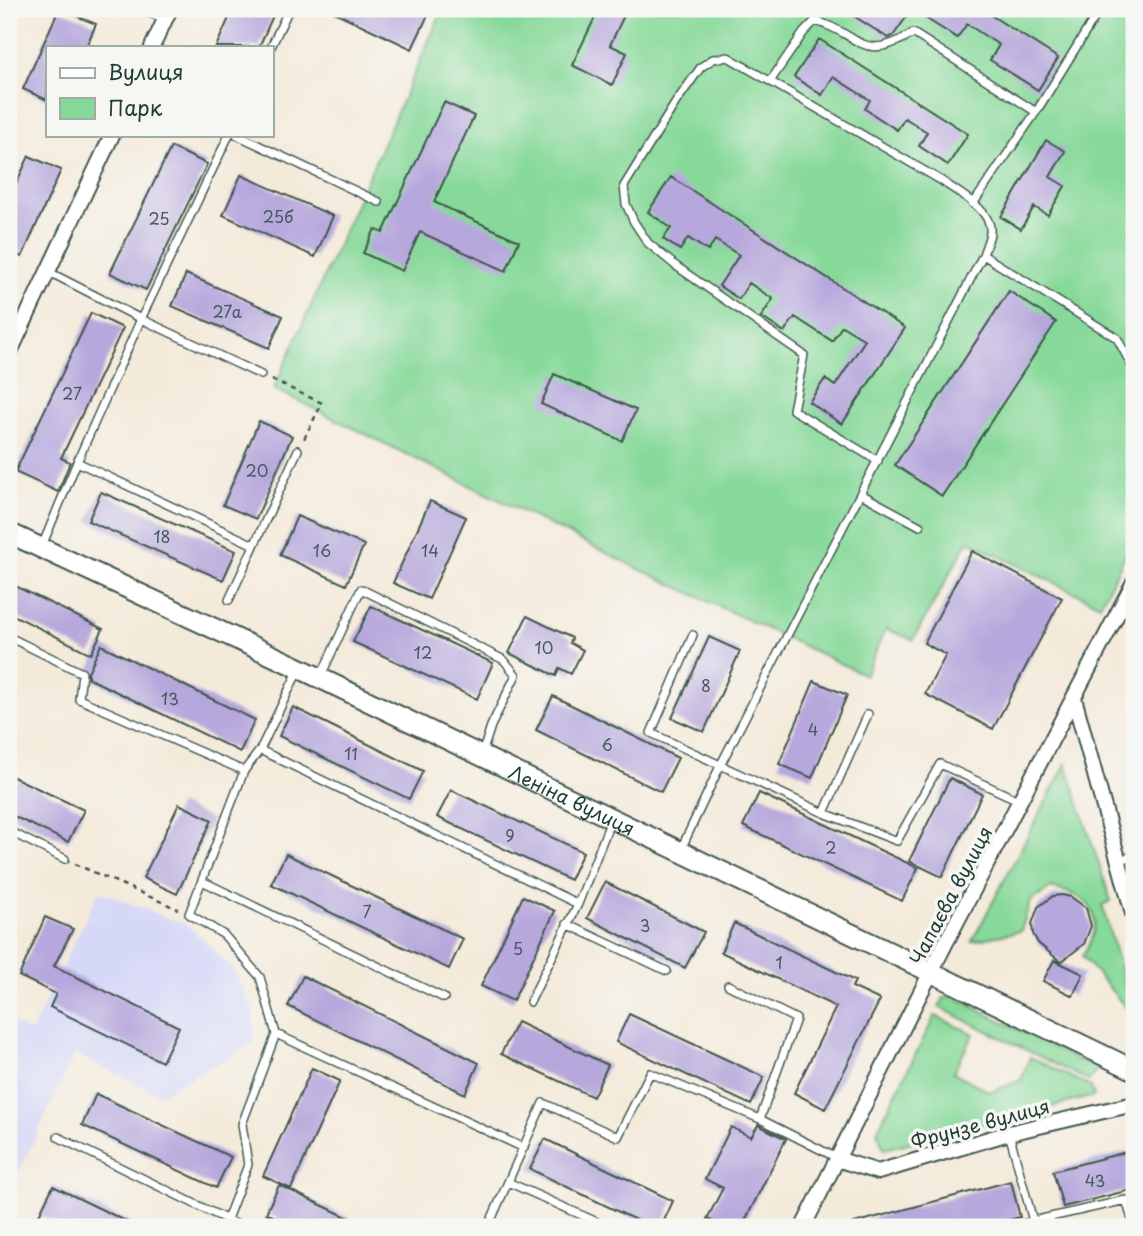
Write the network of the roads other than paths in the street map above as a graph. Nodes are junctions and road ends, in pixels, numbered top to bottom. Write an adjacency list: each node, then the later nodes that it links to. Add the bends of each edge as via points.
1 (141, 9): 4 (lane)
2 (289, 9): 6 (lane)
3 (1101, 9): 8 (lane)
4 (168, 14): 5 (street)
5 (152, 46)
6 (271, 46)
7 (771, 80): 8 (lane, via 815,21 873,49 895,44 913,33); 13 (lane); 21 (lane, via 728,57 701,67 624,186 626,204 648,243 804,355 793,410)
8 (1036, 113): 13 (lane)
9 (111, 136): 15 (street)
10 (229, 136): 16 (lane)
11 (239, 136): 12 (lane)
12 (379, 202)
13 (974, 204): 14 (lane, via 988,218 990,232)
14 (983, 255): 18 (lane, via 1117,338); 21 (lane)
15 (47, 271): 16 (lane); 17 (street)
16 (141, 319): 19 (lane); 22 (lane)
17 (9, 354)
18 (1134, 370)
19 (261, 375)
20 (298, 450): 26 (lane)
21 (878, 461): 23 (lane)
22 (77, 462): 26 (lane); 27 (lane)
23 (861, 494): 24 (lane); 38 (lane)
24 (920, 526)
25 (9, 534): 27 (street, Леніна вулиця)
26 (254, 545): 29 (lane)
27 (41, 548): 32 (street, Леніна вулиця)
28 (1134, 582): 34 (street, Чапаєва вулиця)
29 (229, 600)
30 (693, 635): 38 (lane, via 651,733)
31 (9, 637): 39 (lane, via 82,673 79,699)
32 (299, 668): 33 (street, Леніна вулиця); 36 (lane)
33 (320, 679): 37 (street, Леніна вулиця); 37 (lane, via 361,589 504,660 516,676)
34 (1074, 698): 40 (street, Чапаєва вулиця); 47 (street)
35 (868, 714): 41 (lane)
36 (260, 750): 39 (lane); 49 (lane)
37 (481, 757): 42 (street, Леніна вулиця)
38 (721, 764): 41 (lane); 44 (lane)
39 (244, 771): 48 (lane)
40 (1020, 802): 41 (lane, via 940,764 897,841); 53 (street, Чапаєва вулиця)
41 (824, 813)
42 (611, 820): 44 (street, Леніна вулиця); 49 (lane)
43 (9, 831): 46 (lane)
44 (679, 853): 53 (street, Леніна вулиця)
45 (1134, 856): 47 (lane)
46 (65, 859)
47 (1118, 860): 50 (street)
48 (202, 881): 55 (lane); 57 (lane, via 189,914 223,934 260,977)
49 (579, 904): 51 (lane)
50 (1134, 917)
51 (567, 924): 52 (lane); 56 (lane)
52 (667, 971)
53 (932, 971): 58 (street, Леніна вулиця); 64 (street, Чапаєва вулиця)
54 (729, 985): 60 (lane, via 796,1019)
55 (444, 998)
56 (530, 1002)
57 (276, 1034): 63 (lane); 67 (lane, via 242,1124 248,1165)
58 (1134, 1070)
59 (1134, 1104): 61 (street, Фрунзе вулиця)
60 (760, 1119): 63 (lane, via 650,1073 618,1137 543,1102); 64 (lane)
61 (1009, 1133): 64 (street, Фрунзе вулиця, via 878,1172); 66 (lane)
62 (58, 1137): 67 (lane)
63 (524, 1148): 65 (lane)
64 (838, 1158): 72 (street, Чапаєва вулиця)
65 (508, 1182): 70 (lane); 71 (lane)
66 (1033, 1221): 68 (lane, via 1126,1200); 73 (lane)
67 (225, 1224): 69 (lane)
68 (1134, 1226)
69 (242, 1227)
70 (488, 1227)
71 (608, 1227)
72 (803, 1227)
73 (1011, 1227)

